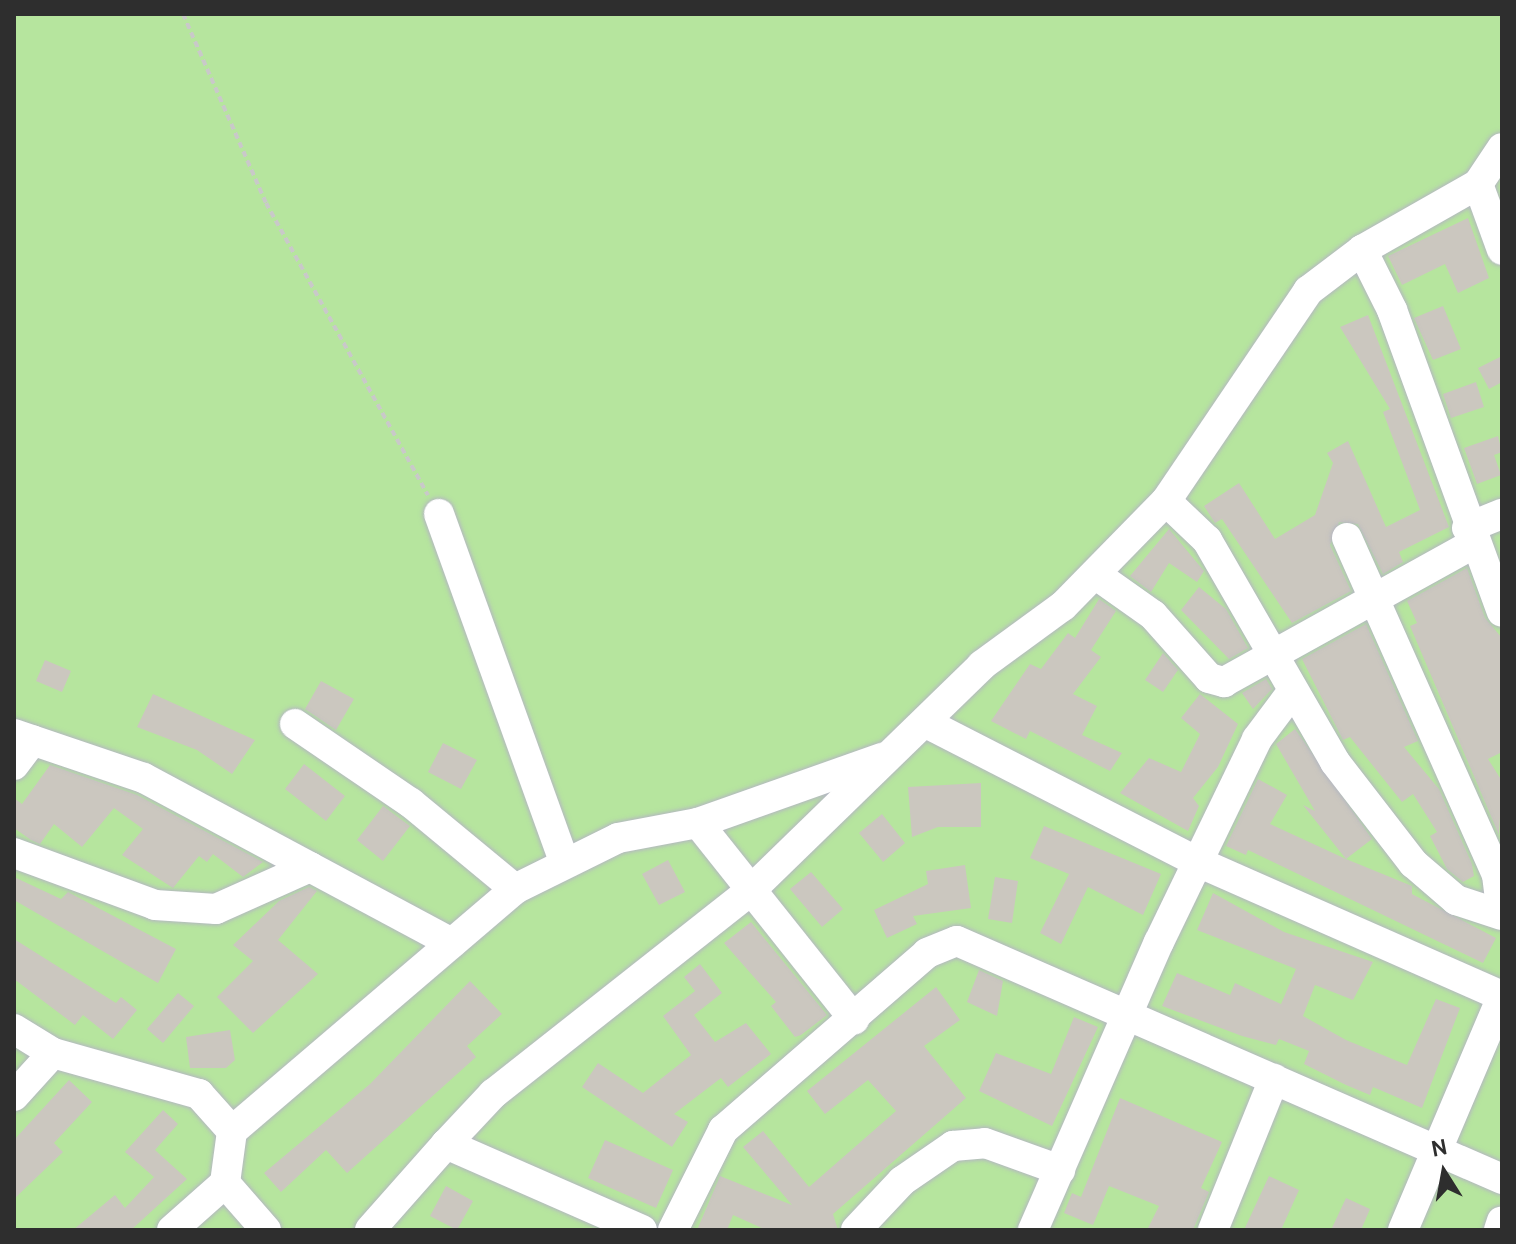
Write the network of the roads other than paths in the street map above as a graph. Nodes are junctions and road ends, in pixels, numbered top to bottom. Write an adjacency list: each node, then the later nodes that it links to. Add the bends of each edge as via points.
1 (1502, 148): 2 (street)
2 (1478, 184): 3 (street); 4 (street)
3 (1362, 250): 5 (street, via 1308,291); 8 (street, via 1392,310)
4 (1502, 250)
5 (1166, 501): 10 (street); 13 (street, via 1207,540)
6 (439, 514): 22 (street)
7 (1502, 514): 8 (street)
8 (1470, 536): 11 (street); 12 (street)
9 (1347, 538): 11 (street)
10 (1095, 574): 13 (street, via 1153,615 1209,678 1237,679); 16 (street, via 982,665)
11 (1374, 598): 13 (street); 27 (street, via 1497,875)
12 (1502, 612)
13 (1274, 656): 14 (street)
14 (1292, 692): 23 (street, via 1257,739); 27 (street, via 1413,863 1456,900)
15 (295, 724): 25 (street, via 411,803)
16 (928, 724): 18 (street); 23 (street)
17 (24, 737): 19 (street); 24 (street, via 144,778)
18 (889, 756): 20 (street); 26 (street)
19 (14, 765)
20 (698, 823): 22 (street, via 618,838); 26 (street)
21 (14, 853): 24 (street, via 155,905 216,909)
22 (564, 862): 25 (street)
23 (1198, 862): 29 (street); 30 (street)
24 (310, 867): 28 (street)
25 (515, 889): 28 (street)
26 (750, 891): 31 (street); 37 (street, via 493,1094)
27 (1502, 914)
28 (452, 943): 36 (street)
29 (1502, 997): 38 (street)
30 (1126, 1014): 31 (street, via 957,941 927,953); 34 (street); 39 (street)
31 (854, 1019): 47 (street, via 723,1130)
32 (14, 1029): 33 (street)
33 (53, 1053): 35 (street); 36 (street, via 199,1094)
34 (1274, 1079): 38 (street); 50 (street)
35 (14, 1096)
36 (232, 1131): 41 (street)
37 (446, 1144): 45 (street); 46 (street)
38 (1440, 1147): 40 (street); 51 (street)
39 (1060, 1170): 48 (street, via 985,1143 953,1146 902,1181); 49 (street)
40 (1502, 1179)
41 (225, 1183): 43 (street); 44 (street)
42 (1502, 1221): 52 (street)
43 (172, 1230)
44 (266, 1230)
45 (370, 1230)
46 (642, 1230)
47 (673, 1230)
48 (856, 1230)
49 (1033, 1230)
50 (1213, 1230)
51 (1403, 1230)
52 (1499, 1230)

